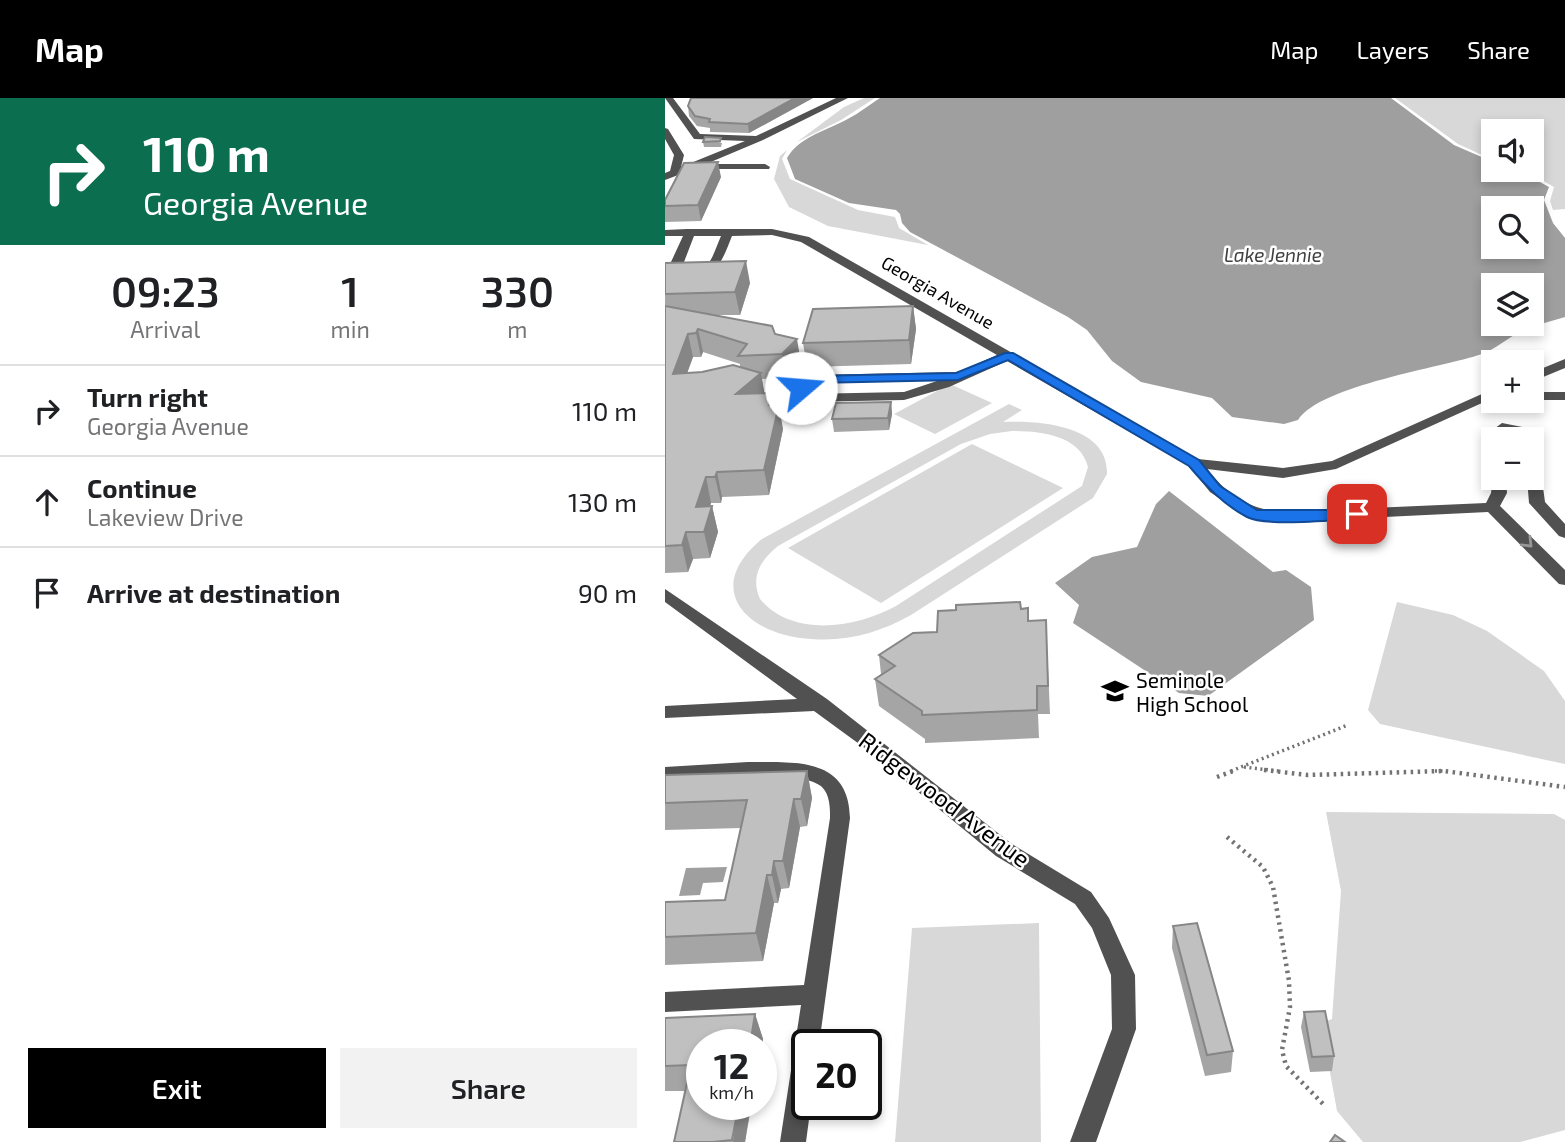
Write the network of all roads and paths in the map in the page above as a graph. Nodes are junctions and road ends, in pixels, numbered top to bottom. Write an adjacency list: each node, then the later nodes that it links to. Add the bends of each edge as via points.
1 (668, 98): 4 (street, via 697,137)
2 (843, 98): 4 (street)
3 (665, 131): 7 (street, via 679,155)
4 (760, 138): 5 (street)
5 (687, 167): 6 (street); 7 (street)
6 (765, 167)
7 (668, 173)
8 (745, 221): 9 (street)
9 (665, 224)
10 (690, 232): 11 (street, Georgia Avenue); 11 (street, via 671,275 676,279 710,274); 12 (street, Georgia Avenue)
11 (728, 232): 13 (street, Georgia Avenue, via 772,232 805,239)
12 (665, 233)
13 (1009, 355): 16 (street); 20 (street, Georgia Avenue)
14 (1565, 363): 15 (street)
15 (1544, 372)
16 (958, 376): 16 (street, via 904,396 799,396 803,382 812,379)
17 (1544, 396): 18 (street)
18 (1565, 396)
19 (1481, 399): 21 (street, Georgia Avenue, via 1336,465 1283,473)
20 (1194, 463): 21 (street, Georgia Avenue); 24 (street)
21 (1250, 471): 24 (street, via 1227,483)
22 (1499, 490): 25 (street)
23 (1536, 490): 26 (street, via 1537,503)
24 (1225, 495): 25 (street, via 1253,514 1281,517)
25 (1492, 507): 27 (street, one-way to 27)
26 (1565, 533)
27 (1565, 580)
28 (665, 594): 29 (street, Ridgewood Avenue)
29 (820, 704): 30 (street); 43 (street, Ridgewood Avenue, via 1004,850 1083,898 1101,924 1123,975 1124,1029)
30 (665, 712)
31 (1348, 725): 32 (path)
32 (1244, 767): 34 (path); 35 (path, via 1308,775 1444,771)
33 (665, 774): 37 (street, via 802,771 826,779 838,794 840,818)
34 (1217, 777)
35 (1565, 787)
36 (1227, 837): 40 (path, via 1263,867 1273,887 1289,981 1290,1007 1282,1050 1286,1066)
37 (815, 994): 38 (street); 39 (street)
38 (665, 1002)
39 (810, 1029)
40 (1325, 1105)
41 (796, 1120): 42 (street)
42 (793, 1142)
43 (1083, 1142)

